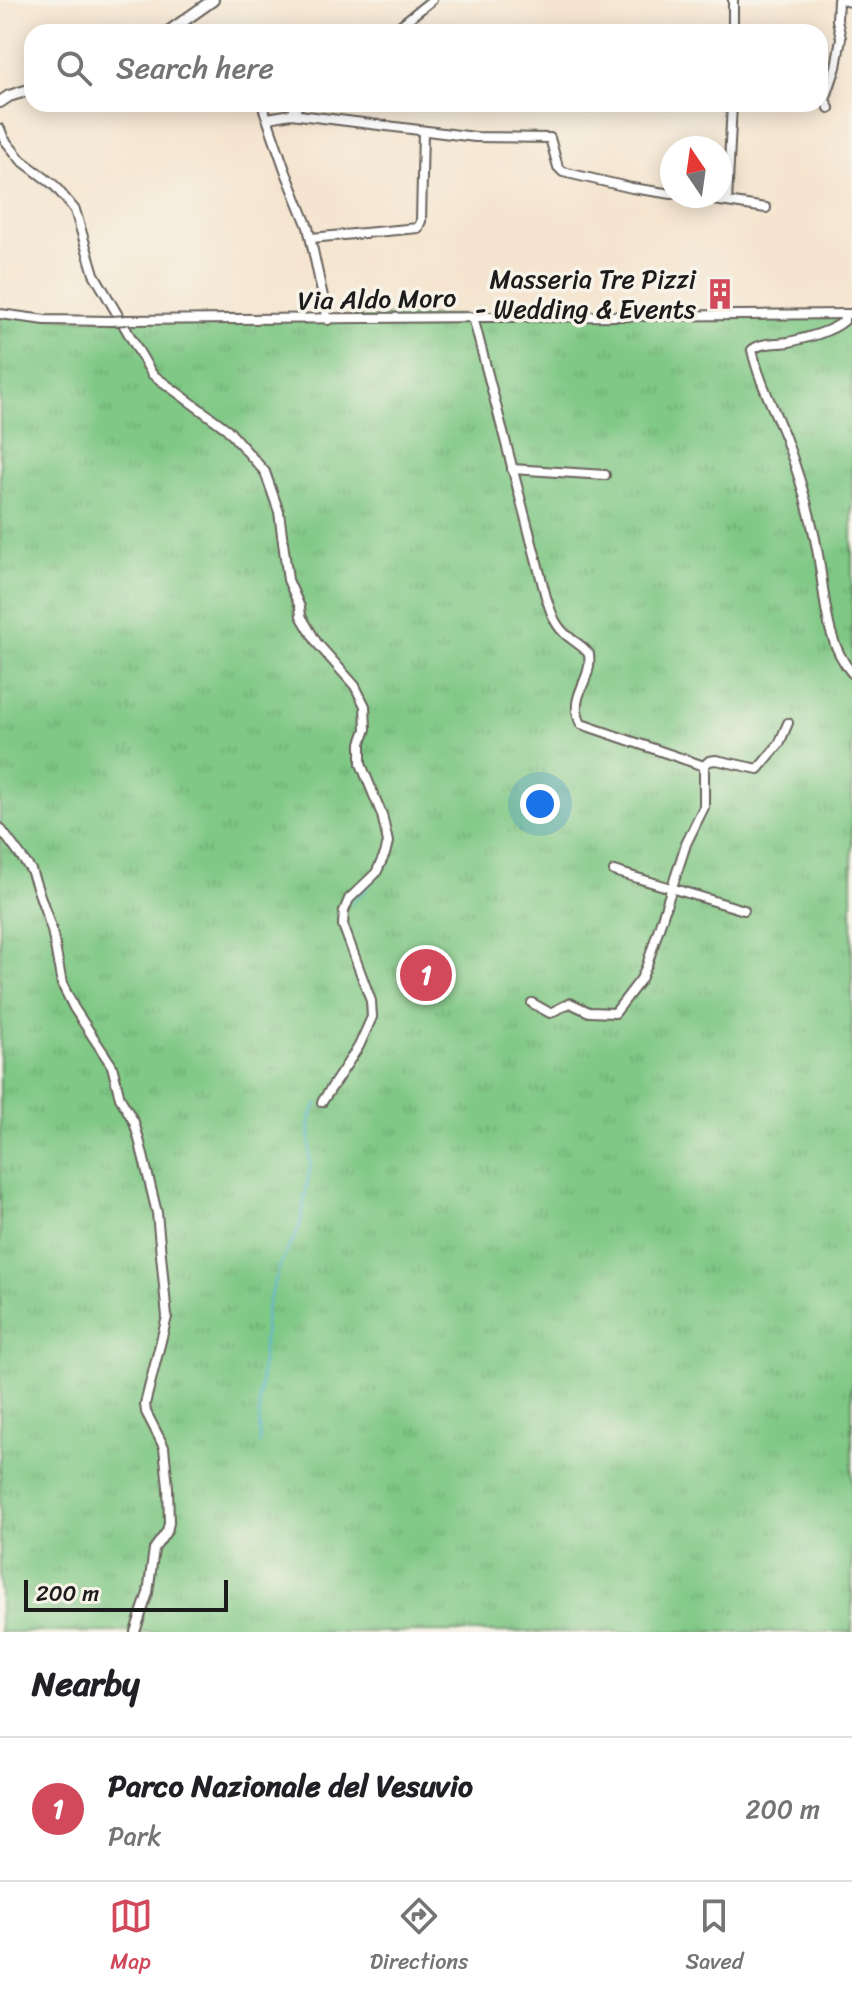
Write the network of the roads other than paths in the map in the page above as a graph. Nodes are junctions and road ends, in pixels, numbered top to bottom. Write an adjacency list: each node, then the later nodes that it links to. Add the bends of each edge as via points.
1 (213, 0): 7 (main road)
2 (432, 0): 8 (street)
3 (733, 0): 9 (street)
4 (838, 0): 11 (street, via 841,38)
5 (846, 0): 6 (main road)
6 (852, 1)
7 (179, 24)
8 (402, 24)
9 (733, 24)
10 (24, 91): 12 (main road)
11 (828, 91)
12 (3, 98)
13 (265, 112): 16 (street)
14 (732, 112): 19 (street)
15 (291, 114): 16 (street); 18 (street)
16 (268, 118): 23 (street)
17 (0, 129): 38 (street, via 21,160 54,185 75,210 94,274 152,374 227,429 265,472 273,487 288,580 301,616 365,706 361,764 388,842 376,873 349,899 343,925 372,1017)
18 (423, 131): 20 (street, via 550,138 563,172); 23 (street, via 418,228)
19 (730, 136)
20 (660, 192)
21 (732, 203): 22 (street)
22 (766, 208)
23 (311, 238): 27 (street)
24 (0, 314): 27 (street, Via Aldo Moro, bridge, via 45,320)
25 (848, 314): 26 (street, Via Aldo Moro); 30 (street, via 837,326 752,350 800,481 831,634)
26 (473, 317): 27 (street, Via Aldo Moro); 28 (street)
27 (328, 320)
28 (512, 469): 29 (street); 32 (street, via 555,623 589,654 575,706 581,724)
29 (605, 475)
30 (852, 673)
31 (788, 723): 32 (street, via 758,769 716,760)
32 (704, 766): 35 (street, via 704,807)
33 (0, 828): 39 (street, via 35,879 65,992 112,1066 120,1098 137,1129 157,1213 167,1317 145,1404 164,1447 169,1523 154,1549)
34 (614, 871): 35 (street)
35 (673, 887): 36 (street); 37 (street, via 641,979 615,1013 589,1012 570,1003 550,1013)
36 (744, 910)
37 (532, 1003)
38 (322, 1102)
39 (135, 1632)

